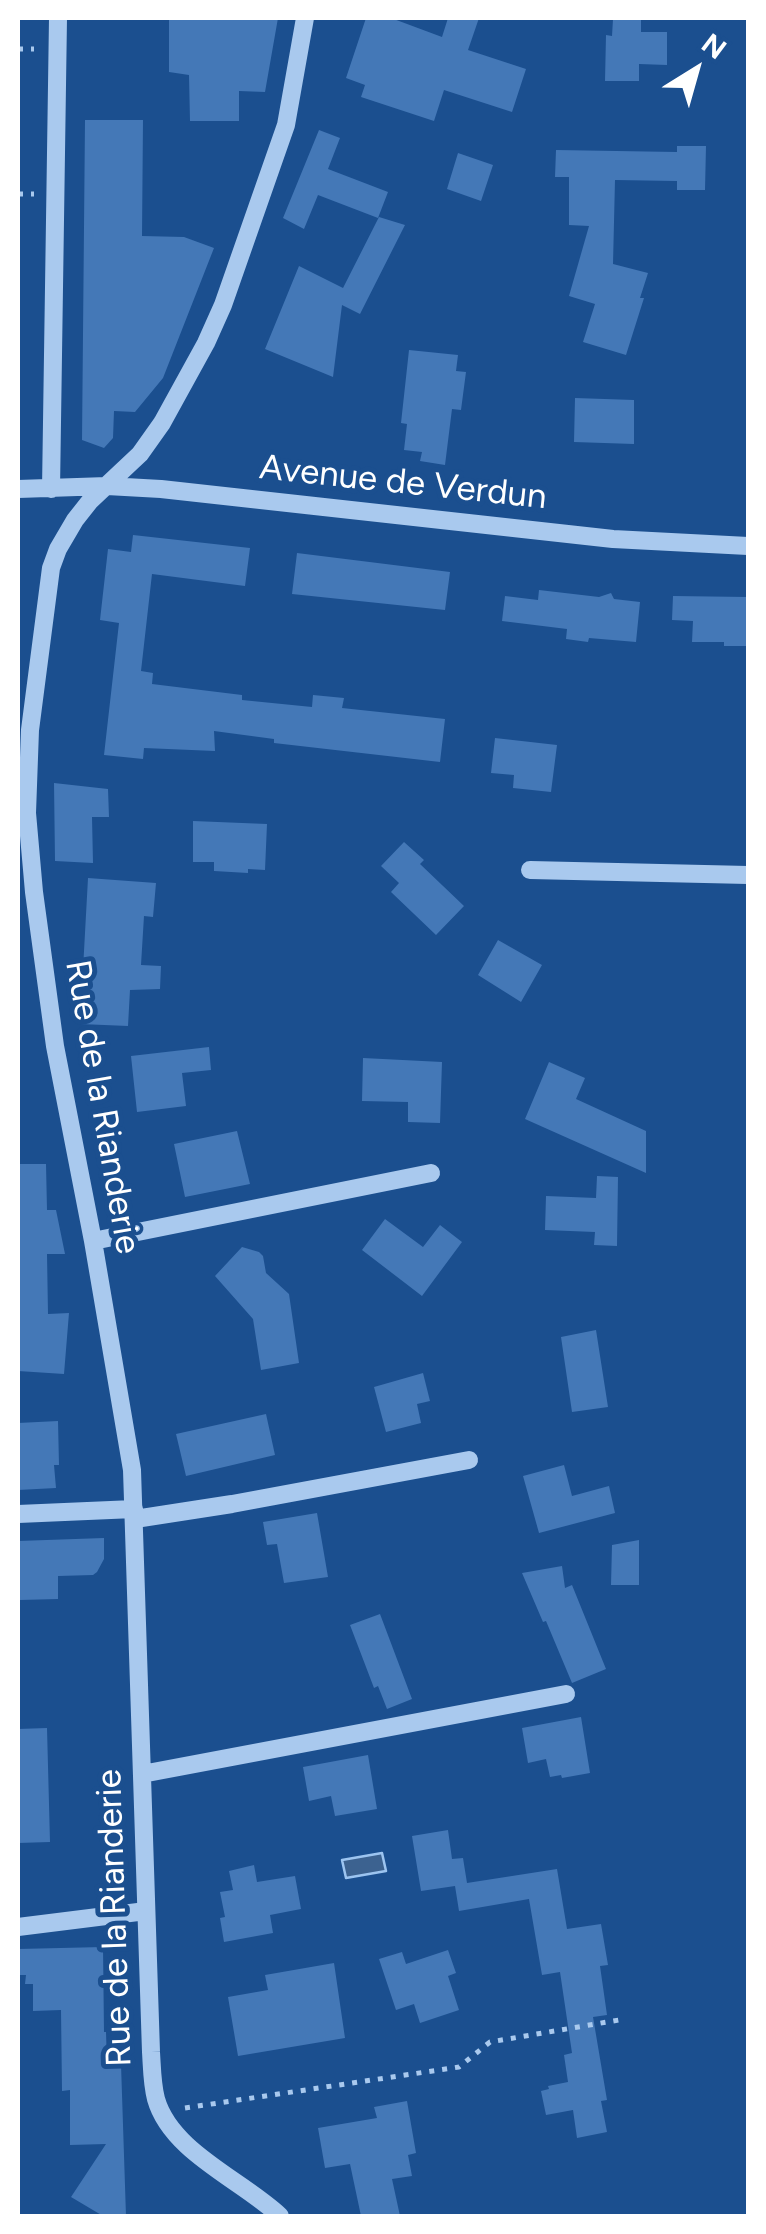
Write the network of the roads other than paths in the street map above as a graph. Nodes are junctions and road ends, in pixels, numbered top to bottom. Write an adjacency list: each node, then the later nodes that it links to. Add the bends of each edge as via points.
1 (58, 18): 5 (street)
2 (305, 18): 3 (street, Rue de la Rianderie, via 286,125 222,305 174,406)
3 (107, 486): 5 (street, Avenue de Verdun); 6 (street, Avenue de Verdun); 10 (street, Rue de la Rianderie, via 75,520 51,568 30,730 27,813 54,1046)
4 (18, 488): 5 (street, Avenue de Verdun)
5 (51, 489)
6 (748, 546)
7 (530, 870): 8 (street)
8 (748, 876)
9 (431, 1173): 10 (street)
10 (93, 1242): 13 (street, Rue de la Rianderie, via 125,1417)
11 (468, 1460): 13 (street, via 232,1504)
12 (18, 1514): 13 (street)
13 (134, 1514): 15 (street, Rue de la Rianderie)
14 (566, 1694): 15 (street)
15 (142, 1774): 16 (street, Rue de la Rianderie)
16 (146, 1911): 17 (street); 18 (street, Rue de la Rianderie, via 152,2066 161,2112 186,2145)
17 (18, 1927)
18 (280, 2216)

